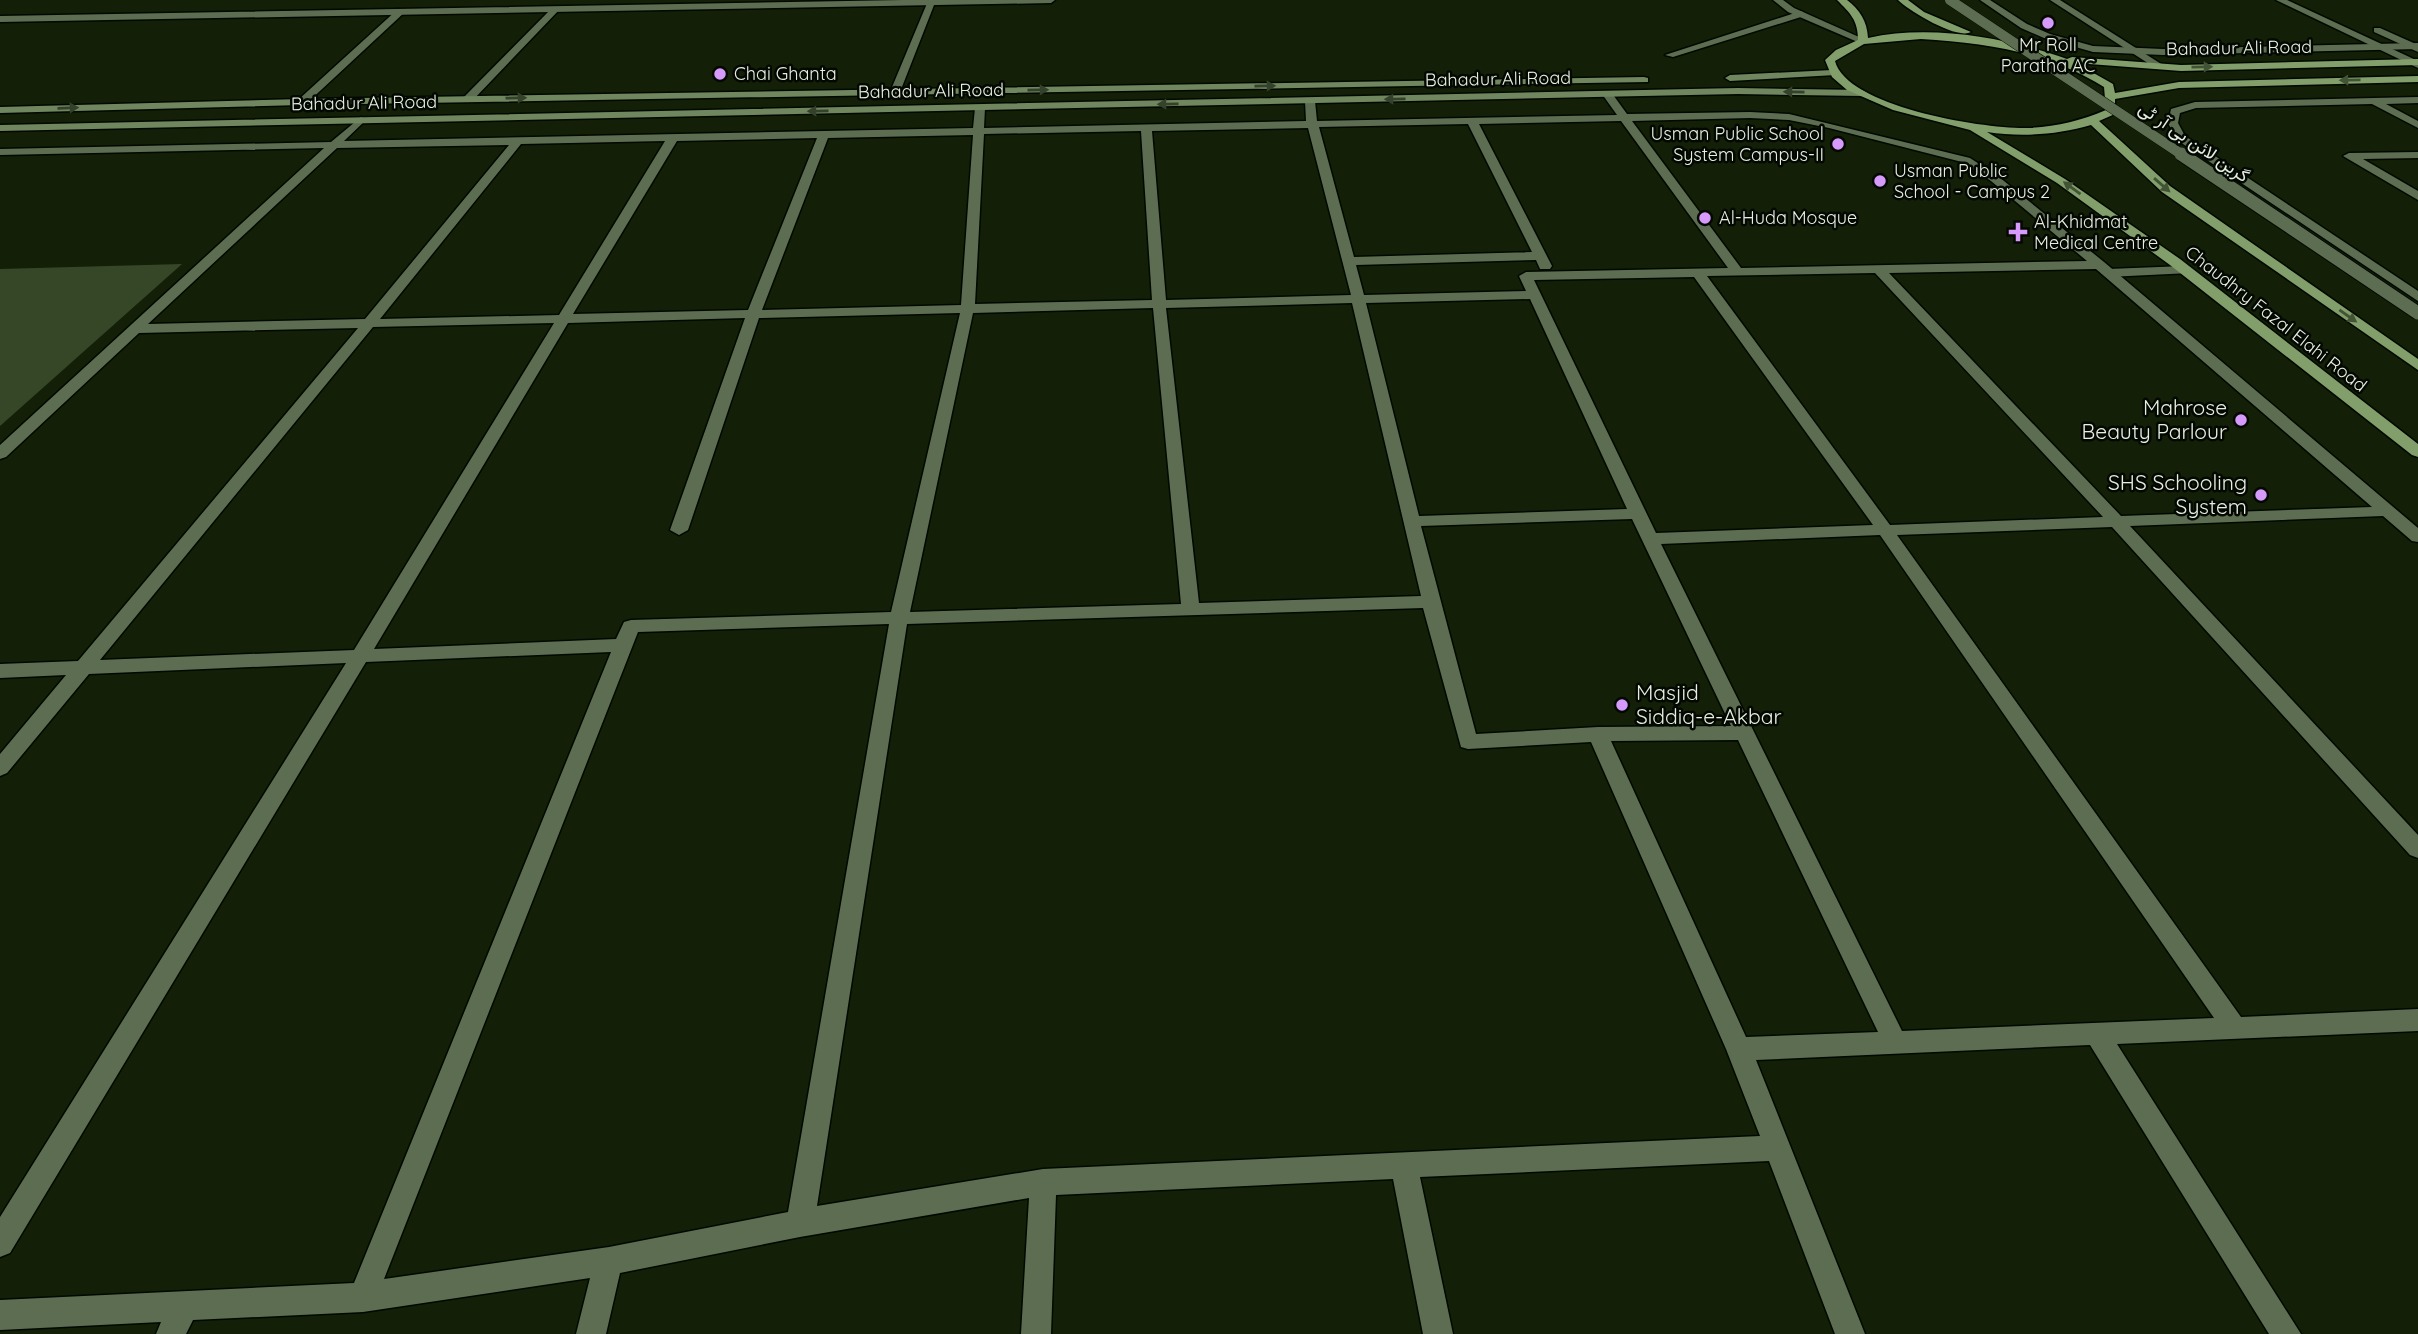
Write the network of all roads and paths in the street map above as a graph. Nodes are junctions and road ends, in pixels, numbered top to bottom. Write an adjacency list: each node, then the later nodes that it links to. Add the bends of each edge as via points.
1 (624, 0): 10 (street)
2 (1051, 0): 11 (street)
3 (1777, 0): 17 (street)
4 (1841, 0): 21 (main road, via 1858,13)
5 (1902, 0): 22 (main road, via 1921,14)
6 (1950, 0): 78 (street, گرین لائن بی آر ٹی, bridge)
7 (1984, 0): 25 (street, via 2046,36 2093,49)
8 (2054, 0): 25 (street)
9 (2280, 0): 23 (street)
10 (510, 1): 12 (street); 14 (street)
11 (932, 1): 13 (street); 34 (street)
12 (173, 7): 16 (street); 18 (street)
13 (556, 9): 14 (street); 38 (street)
14 (498, 10): 15 (street)
15 (401, 11): 18 (street); 42 (street)
16 (0, 13)
17 (1801, 14): 21 (street); 26 (street)
18 (159, 16): 19 (street)
19 (0, 19)
20 (2366, 26): 24 (street)
21 (1863, 41): 22 (main road, via 1921,36); 30 (main road, via 1841,49 1830,60)
22 (1993, 43): 27 (main road)
23 (2381, 47): 24 (street); 25 (street); 28 (street)
24 (2416, 47)
25 (2138, 52): 29 (street)
26 (1670, 55)
27 (2060, 58): 29 (main road, Bahadur Ali Road); 37 (main road, via 2109,86)
28 (2416, 63): 29 (main road, Bahadur Ali Road, one-way to 28)
29 (2161, 67)
30 (1832, 73): 31 (main road); 35 (main road, via 1845,87)
31 (1716, 78)
32 (1660, 79): 34 (main road, Bahadur Ali Road, one-way to 32)
33 (2418, 79): 37 (main road, Bahadur Ali Road, one-way to 37, via 2179,85)
34 (895, 92): 38 (main road, Bahadur Ali Road, one-way to 34)
35 (1862, 93): 36 (main road, Bahadur Ali Road, one-way to 36); 53 (main road, via 1897,110)
36 (1607, 94): 40 (main road, Bahadur Ali Road, one-way to 40); 46 (street)
37 (2112, 97): 49 (main road, via 2111,112)
38 (468, 99): 42 (main road, Bahadur Ali Road)
39 (2418, 100): 41 (street)
40 (1310, 101): 44 (main road, Bahadur Ali Road, one-way to 44); 50 (street)
41 (2372, 101): 52 (street); 73 (street, via 2195,105 2175,111 2173,123 2181,138)
42 (302, 102): 43 (main road, Bahadur Ali Road)
43 (215, 104): 45 (main road, Bahadur Ali Road, one-way to 43); 51 (main road)
44 (980, 108): 47 (main road, Bahadur Ali Road, one-way to 47); 56 (street)
45 (0, 110)
46 (1623, 118): 48 (street); 66 (street, via 1789,117 1966,160); 69 (street)
47 (361, 120): 51 (main road, Bahadur Ali Road); 60 (street)
48 (1472, 121): 50 (street); 64 (street)
49 (2094, 122): 53 (main road, via 2041,130); 82 (main road, Chaudhry Fazal Elahi Road, one-way to 82, via 2166,189)
50 (1312, 123): 54 (street); 65 (street)
51 (187, 124): 55 (main road, Bahadur Ali Road)
52 (2418, 125)
53 (1970, 126): 68 (main road, Chaudhry Fazal Elahi Road, one-way to 53, via 2061,181)
54 (1146, 127): 56 (street); 75 (street)
55 (0, 128)
56 (978, 130): 57 (street); 76 (street)
57 (824, 134): 58 (street); 77 (street)
58 (674, 136): 59 (street); 79 (street)
59 (519, 139): 60 (street); 80 (street)
60 (334, 145): 61 (street); 81 (street)
61 (0, 152)
62 (2418, 155): 63 (street, via 2349,156)
63 (2418, 196)
64 (1540, 256): 65 (street); 71 (street)
65 (1349, 261): 74 (street)
66 (2103, 269): 67 (street); 68 (street); 85 (street)
67 (1879, 270): 69 (street); 88 (street)
68 (2185, 270): 83 (main road, Chaudhry Fazal Elahi Road)
69 (1738, 273): 70 (street)
70 (1699, 274): 71 (street); 90 (street)
71 (1551, 276): 72 (street, via 1527,276)
72 (1533, 295): 74 (street); 86 (street)
73 (2418, 296)
74 (1357, 299): 75 (street); 87 (street)
75 (1159, 303): 76 (street); 94 (street)
76 (968, 306): 77 (street); 95 (street)
77 (754, 312): 79 (street); 89 (street)
78 (2418, 313)
79 (564, 317): 80 (street); 97 (street)
80 (370, 323): 81 (street); 98 (street)
81 (135, 329): 84 (street)
82 (2418, 366)
83 (2418, 452)
84 (0, 454)
85 (2387, 511): 88 (street); 91 (street)
86 (1638, 514): 87 (street); 92 (street)
87 (1411, 521): 93 (street)
88 (2116, 521): 90 (street); 103 (street)
89 (679, 530)
90 (1885, 530): 92 (street); 105 (street)
91 (2418, 537)
92 (1650, 539): 100 (street)
93 (1431, 602): 94 (street); 101 (street, via 1468,742)
94 (1191, 610): 95 (street)
95 (899, 618): 96 (street, via 631,626); 112 (street)
96 (625, 646): 97 (street); 115 (street)
97 (360, 656): 98 (street); 113 (street)
98 (84, 668): 99 (street); 102 (street)
99 (0, 671)
100 (1745, 733): 101 (street); 107 (street)
101 (1598, 734): 108 (street)
102 (0, 768)
103 (2418, 849)
104 (2418, 1020): 105 (street)
105 (2235, 1028): 106 (street)
106 (2096, 1033): 107 (street); 123 (street)
107 (1895, 1042): 108 (street)
108 (1739, 1049): 109 (street)
109 (1777, 1148): 110 (street); 122 (street)
110 (1404, 1165): 111 (street); 121 (street)
111 (1043, 1182): 112 (street); 120 (street)
112 (800, 1223): 114 (street)
113 (0, 1243)
114 (609, 1261): 115 (street); 119 (street)
115 (363, 1297): 116 (street)
116 (185, 1305): 117 (street); 118 (street)
117 (0, 1315)
118 (171, 1334)
119 (591, 1334)
120 (1036, 1334)
121 (1438, 1334)
122 (1850, 1334)
123 (2286, 1334)

